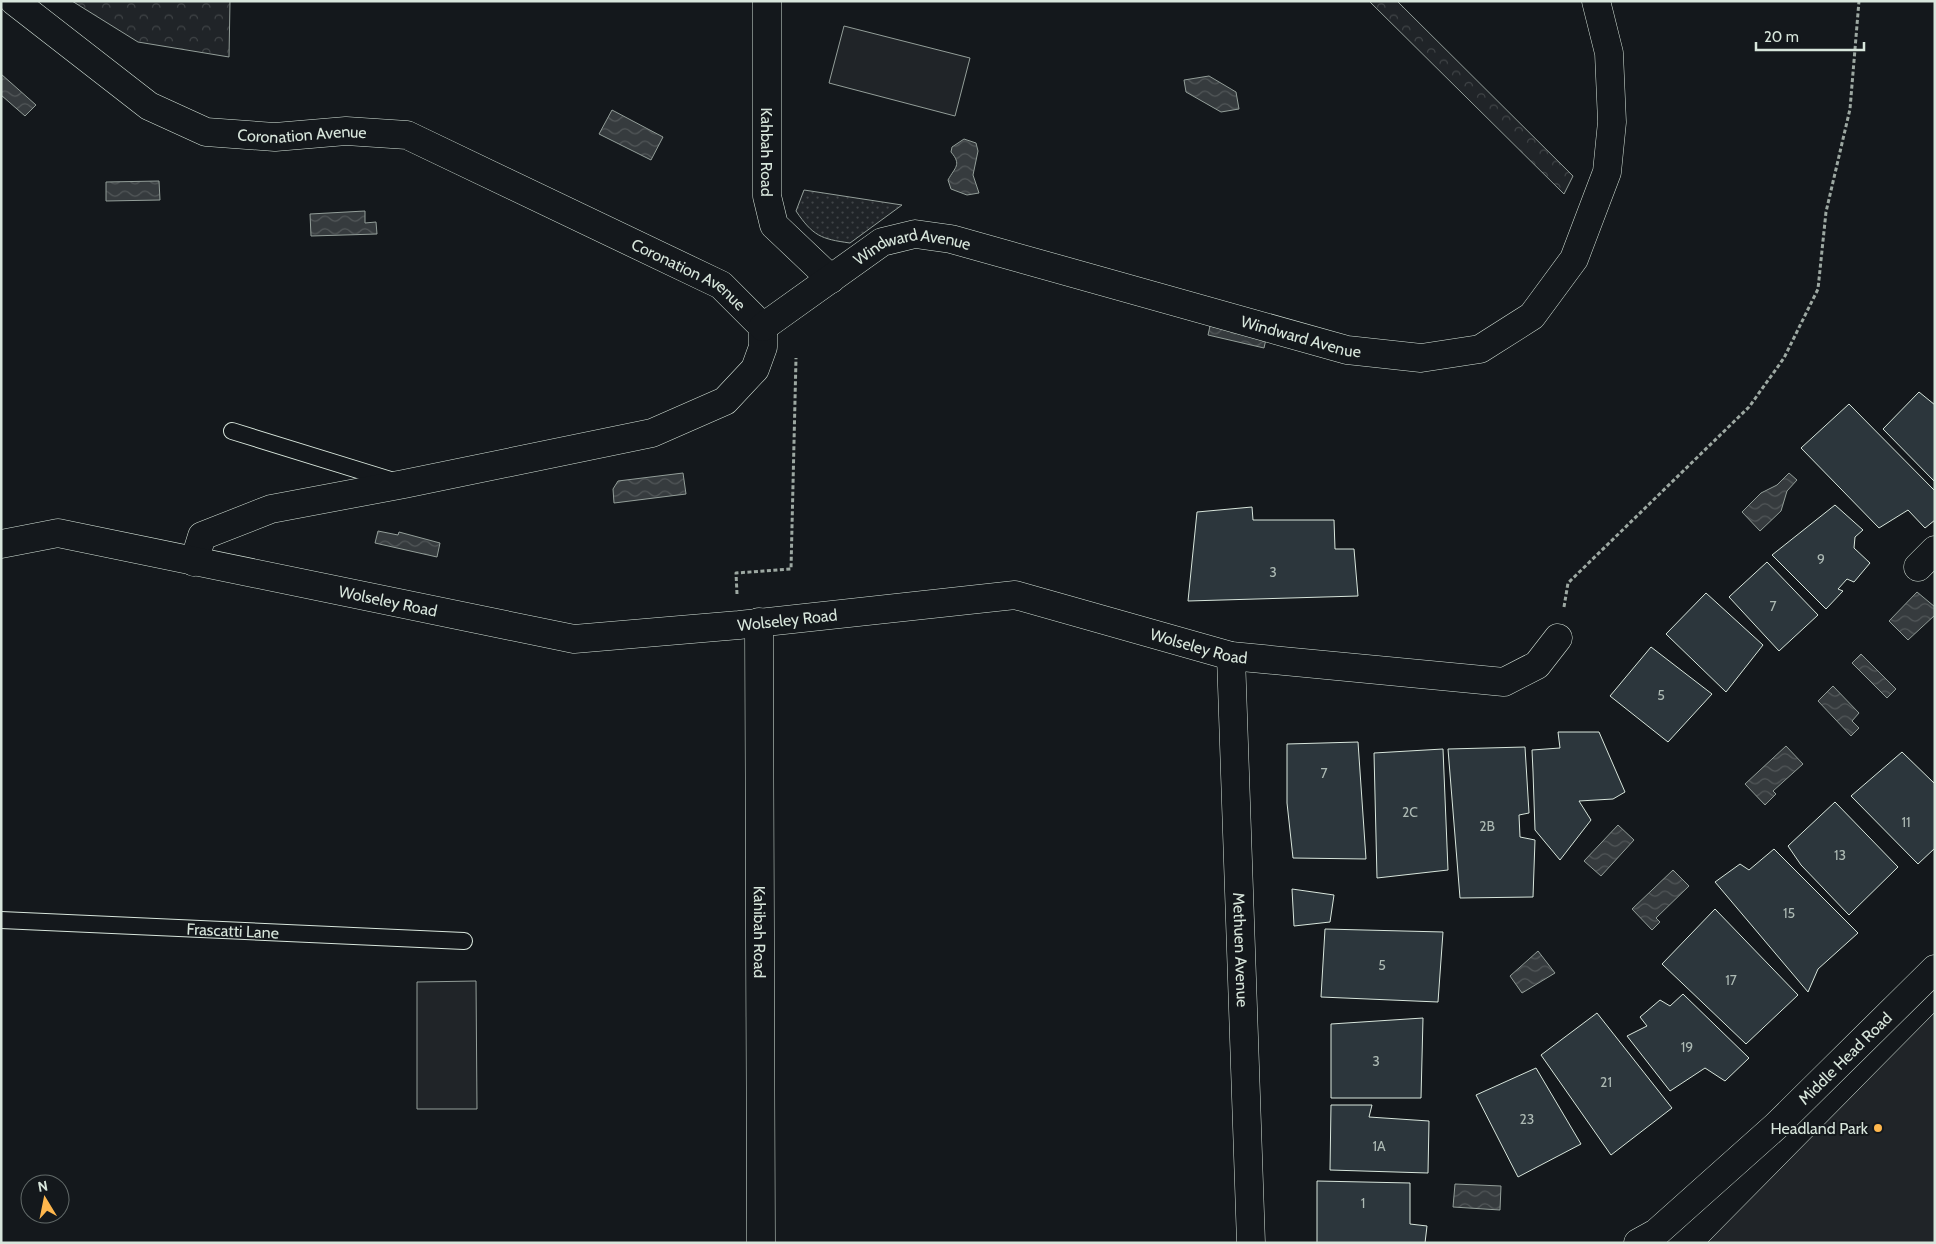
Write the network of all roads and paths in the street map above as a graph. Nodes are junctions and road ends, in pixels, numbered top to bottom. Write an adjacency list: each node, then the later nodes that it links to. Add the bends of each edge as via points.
1 (14, 1): 6 (street, Coronation Avenue, via 148,106 206,132 275,137 346,131 407,135 722,285)
2 (767, 1): 5 (street, Kahbah Road, via 767,196 774,225)
3 (1596, 1): 5 (street, Windward Avenue, via 1609,53 1612,122 1607,172 1574,259 1532,316 1480,348 1421,358 1347,350 951,239 914,234 882,242)
4 (1859, 1): 13 (path, via 1850,109 1826,212 1818,290 1784,358 1749,408 1568,583)
5 (830, 279): 6 (street, Windward Avenue)
6 (763, 326): 9 (street, via 763,347 755,369 725,401 652,432)
7 (796, 352): 12 (path, via 791,569 736,573)
8 (232, 430): 9 (lane)
9 (404, 484): 11 (street, via 271,509 202,536)
10 (1, 544): 11 (street, Wolseley Road, via 58,533)
11 (194, 562): 12 (street, Wolseley Road, via 574,639)
12 (749, 623): 14 (street, Wolseley Road, via 1015,595); 18 (street, Kahibah Road)
13 (1558, 638): 14 (street, Wolseley Road, via 1538,665 1504,682)
14 (1231, 656): 19 (street, Methuen Avenue)
15 (1, 920): 16 (lane, Frascatti Lane)
16 (464, 940)
17 (1935, 969): 20 (street, Middle Head Road, via 1776,1126 1656,1233)
18 (761, 1243)
19 (1251, 1243)
20 (1638, 1243)

